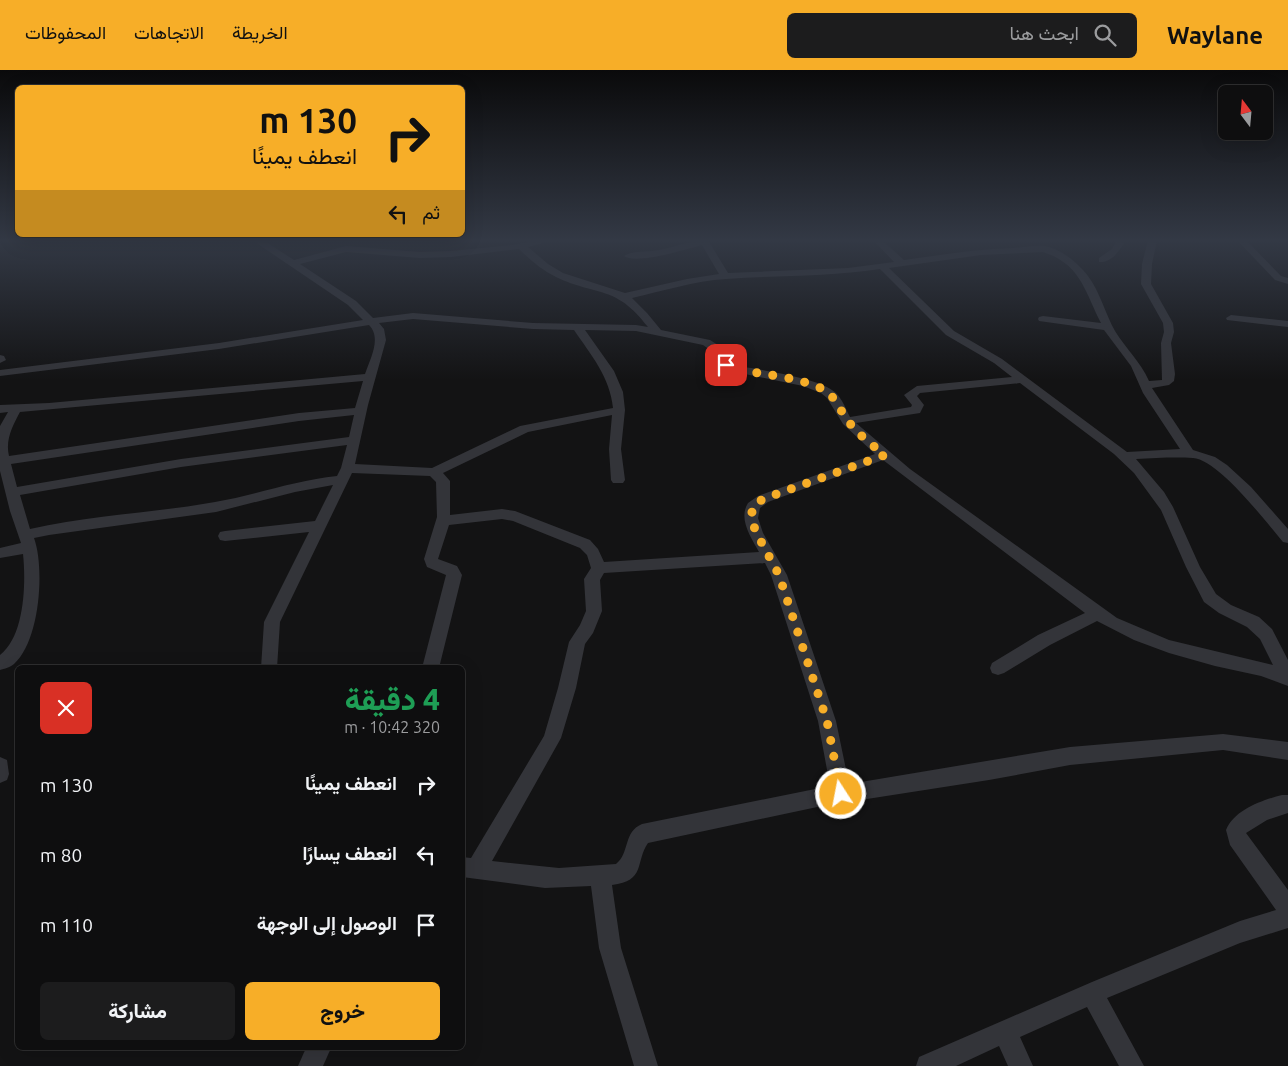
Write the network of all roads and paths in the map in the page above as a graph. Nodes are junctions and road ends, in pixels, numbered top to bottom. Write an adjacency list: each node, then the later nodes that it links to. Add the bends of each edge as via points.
1 (327, 286): 10 (street)
2 (594, 286): 7 (street)
3 (668, 286): 7 (street)
4 (903, 286): 17 (street, via 950,333)
5 (1090, 286): 12 (street)
6 (1147, 286): 18 (street, via 1168,323 1169,374 1165,383)
7 (623, 297): 14 (street, via 644,314)
8 (1231, 318): 11 (street)
9 (1043, 319): 12 (street)
10 (371, 320): 13 (street, via 413,316); 15 (street, via 219,346); 16 (street, via 379,329 381,340)
11 (1288, 324)
12 (1108, 327): 18 (street, via 1136,365)
13 (578, 328): 14 (street, via 636,328); 21 (street, via 612,379)
14 (657, 332): 23 (street, via 713,345 732,369 806,383 825,391)
15 (0, 373)
16 (370, 377): 20 (street); 22 (street)
17 (1023, 379): 23 (street, via 917,390 910,395 918,405 916,410); 27 (street)
18 (1146, 385): 26 (street)
19 (0, 409): 20 (street)
20 (16, 409): 28 (street, via 5,428 1,450)
21 (619, 410): 29 (street, via 524,428); 31 (street, via 615,448)
22 (361, 411): 24 (street); 28 (street, via 289,418)
23 (848, 420): 25 (street, via 861,436)
24 (355, 440): 30 (street); 32 (street, via 181,463)
25 (885, 455): 39 (street, via 763,499 753,506 751,518); 41 (street)
26 (1190, 455): 27 (street); 36 (street, via 1210,460 1227,470)
27 (1124, 456): 46 (street, via 1159,495 1210,598 1262,629)
28 (4, 461): 32 (street)
29 (434, 472): 30 (street); 33 (street, via 443,481)
30 (345, 474): 34 (street); 37 (street, via 220,506 84,523)
31 (618, 480)
32 (13, 492): 37 (street)
33 (444, 517): 40 (street, via 450,521 502,514 515,516 585,544 596,558); 44 (street, via 431,559 437,566 452,570 454,575)
34 (319, 526): 35 (street); 43 (street, via 272,622)
35 (225, 536)
36 (1288, 538)
37 (28, 541): 38 (street); 42 (street, via 32,578 30,611 19,644 8,659)
38 (0, 553)
39 (769, 557): 40 (street); 50 (street, via 779,575 827,721)
40 (599, 569): 52 (street, via 592,579 594,612 577,642 552,738)
41 (1098, 614): 45 (street, via 1044,640); 46 (street, via 1122,630 1182,651 1263,668)
42 (0, 663)
43 (268, 665)
44 (431, 665)
45 (998, 668)
46 (1288, 678)
47 (1288, 751): 50 (street, via 1223,742 1070,756)
48 (0, 766): 49 (street)
49 (0, 774)
50 (841, 794): 53 (street, via 642,834 636,842 631,865 624,872)
51 (1288, 804): 54 (street, via 1275,806 1241,823 1236,830 1237,838 1282,900 1287,910 1285,918 1240,932)
52 (469, 868): 53 (street, via 545,878)
53 (600, 875): 58 (street, via 610,948)
54 (1092, 993): 55 (street); 61 (street)
55 (1005, 1032): 59 (street); 60 (street)
56 (318, 1050): 57 (street)
57 (310, 1066)
58 (646, 1066)
59 (928, 1066)
60 (1021, 1066)
61 (1132, 1066)

